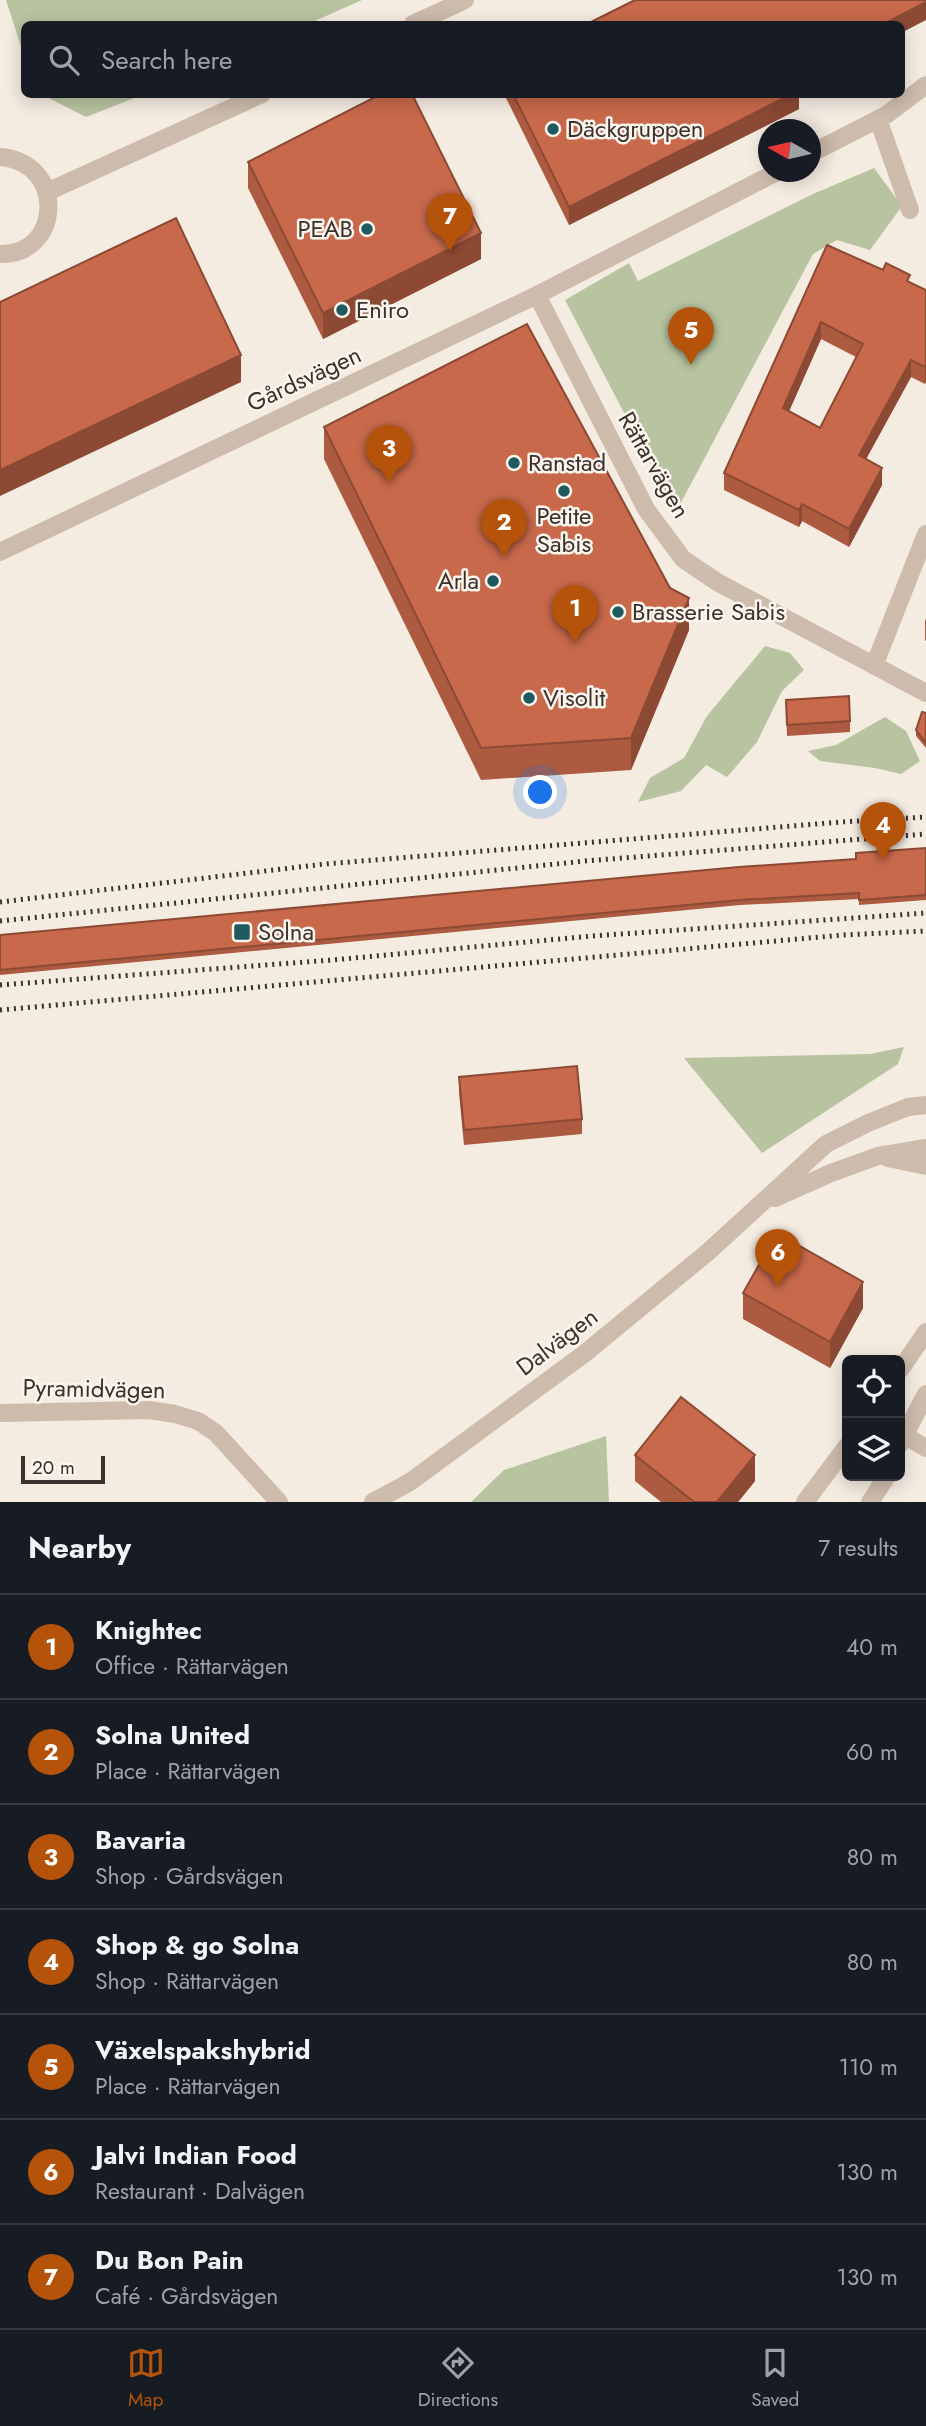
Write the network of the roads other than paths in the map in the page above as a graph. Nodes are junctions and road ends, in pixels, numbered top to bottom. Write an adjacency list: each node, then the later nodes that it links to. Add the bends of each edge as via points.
1 (466, 0): 2 (street)
2 (420, 21)
3 (926, 85): 5 (street)
4 (253, 98): 9 (street)
5 (878, 120): 6 (street); 10 (street)
6 (821, 148)
7 (0, 157): 9 (street, via 30,167)
8 (758, 182): 12 (street, Gårdsvägen)
9 (47, 192): 11 (street, via 49,209 36,239 22,249)
10 (910, 210)
11 (0, 254)
12 (537, 295): 14 (street, Gårdsvägen); 15 (street, Rättarvägen, via 646,509 683,559)
13 (926, 534): 15 (street)
14 (0, 552)
15 (874, 666): 16 (street, Rättarvägen)
16 (926, 693)
17 (926, 1105): 21 (street, Dalvägen, via 898,1111 826,1144)
18 (926, 1148): 19 (street, Dalvägen)
19 (878, 1156): 20 (street); 21 (street, Dalvägen)
20 (926, 1166)
21 (759, 1205): 32 (street, Dalvägen, via 584,1354 410,1482)
22 (926, 1332): 23 (street)
23 (905, 1363)
24 (926, 1394): 26 (street)
25 (0, 1413): 31 (street, Pyramidvägen, via 149,1410 198,1421 216,1433)
26 (905, 1430)
27 (905, 1439): 28 (street)
28 (926, 1448)
29 (842, 1453): 33 (street)
30 (884, 1481): 34 (street)
31 (279, 1502)
32 (373, 1502)
33 (805, 1502)
34 (870, 1502)

